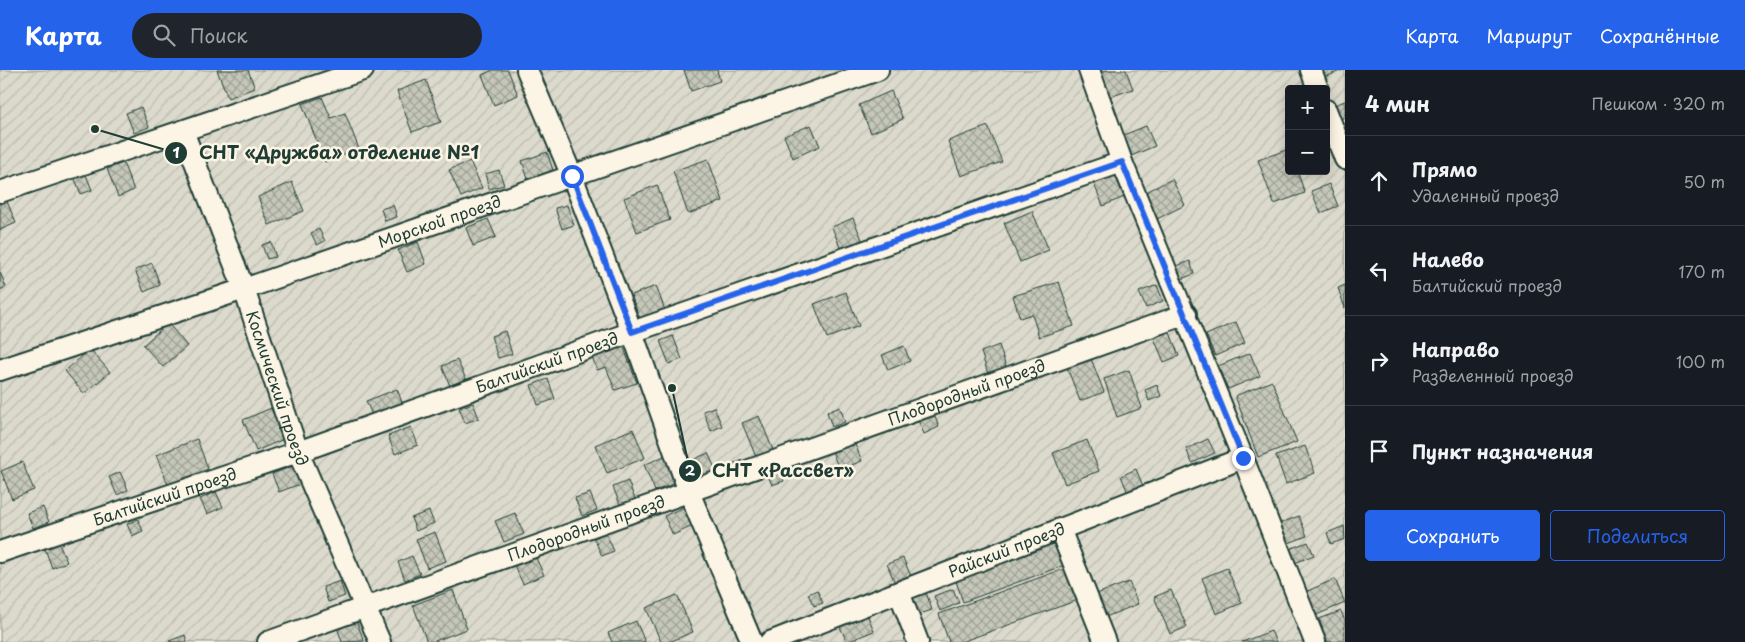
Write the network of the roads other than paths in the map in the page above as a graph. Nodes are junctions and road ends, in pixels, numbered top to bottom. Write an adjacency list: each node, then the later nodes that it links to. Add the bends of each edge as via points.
1 (363, 70): 8 (lane)
2 (527, 70): 11 (lane)
3 (878, 70): 11 (lane, Морской проезд)
4 (1089, 70): 10 (lane)
5 (1311, 70): 6 (lane)
6 (1317, 85)
7 (1330, 120): 9 (lane)
8 (183, 131): 12 (lane); 13 (lane, Космический проезд)
9 (1345, 159)
10 (1122, 162): 14 (lane); 15 (lane, Балтийский проезд)
11 (572, 176): 13 (lane, Морской проезд); 15 (lane)
12 (0, 192)
13 (244, 289): 16 (lane, Морской проезд); 17 (lane, Космический проезд)
14 (1186, 314): 18 (lane); 19 (lane, Плодородный проезд)
15 (632, 332): 17 (lane, Балтийский проезд); 19 (lane)
16 (0, 370)
17 (298, 452): 21 (lane, Балтийский проезд); 23 (lane, Космический проезд)
18 (1243, 458): 20 (lane, Райский проезд); 30 (lane)
19 (688, 492): 23 (lane, Плодородный проезд); 26 (lane)
20 (1060, 529): 22 (lane, Райский проезд); 29 (lane)
21 (0, 552)
22 (899, 592): 27 (lane, Райский проезд); 28 (lane)
23 (366, 606): 24 (lane, Плодородный проезд); 25 (lane, Космический проезд)
24 (268, 642)
25 (380, 642)
26 (752, 642)
27 (770, 642)
28 (918, 642)
29 (1105, 642)
30 (1315, 642)

